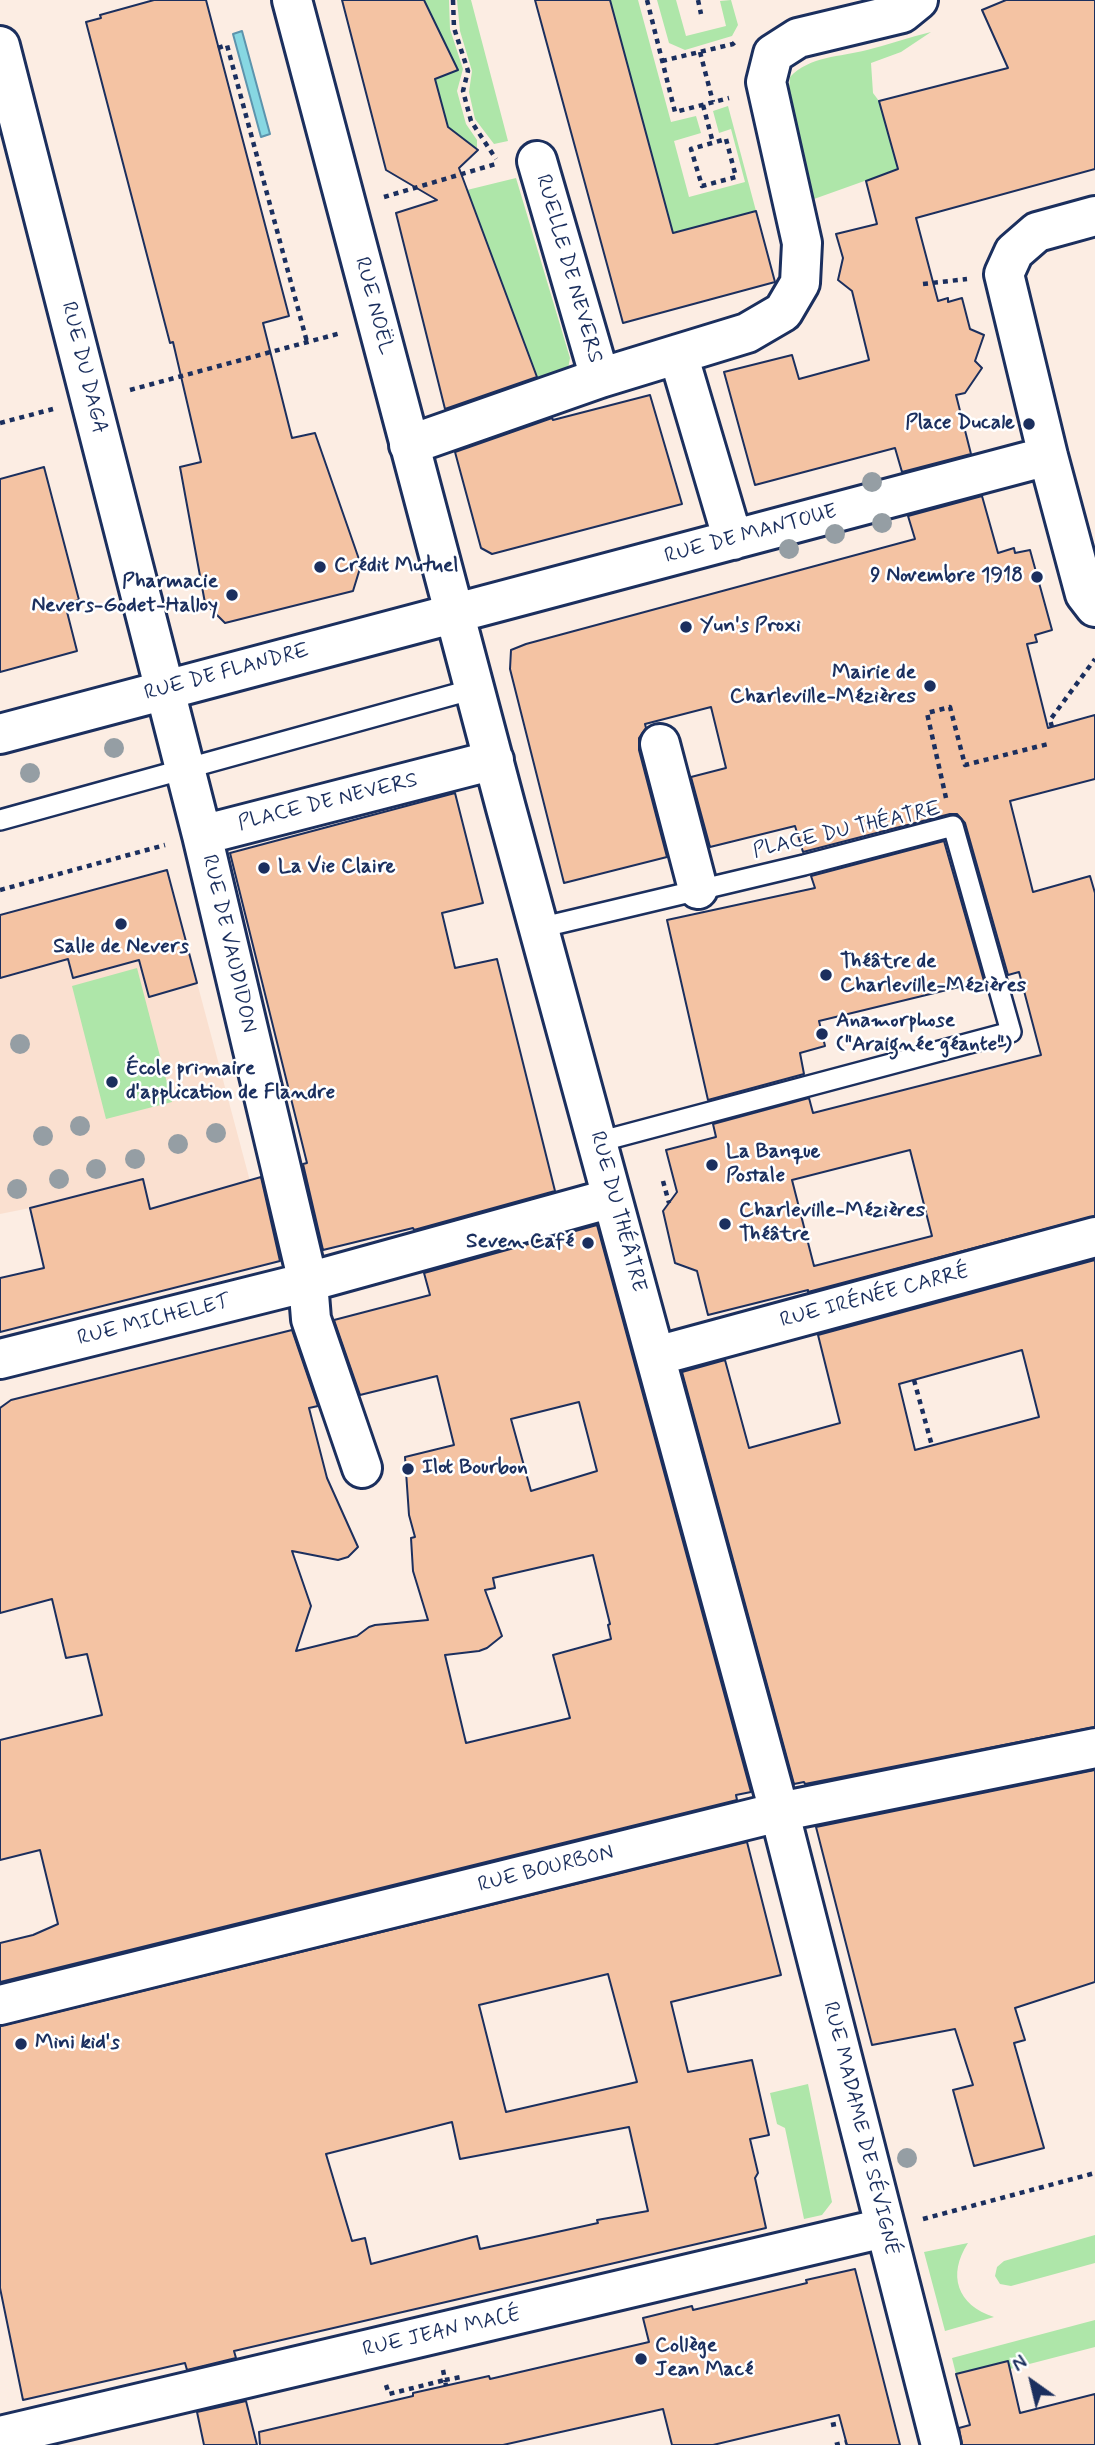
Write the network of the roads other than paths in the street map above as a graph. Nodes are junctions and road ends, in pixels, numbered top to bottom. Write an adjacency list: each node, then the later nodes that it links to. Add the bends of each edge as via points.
1 (292, 0): 8 (street, RUE NOËL)
2 (918, 0): 6 (street, RUELLE DE NEVERS, via 902,13 798,38 773,54 766,82 802,243 800,283 783,312 747,333)
3 (0, 46): 14 (street, RUE DU DAGA)
4 (524, 160): 7 (street, RUELLE DE NEVERS)
5 (1095, 216): 9 (street, via 1037,232 1014,252 1004,274)
6 (678, 354): 7 (street, RUELLE DE NEVERS); 10 (street)
7 (600, 378): 8 (street, RUELLE DE NEVERS)
8 (409, 445): 12 (street, RUE NOËL)
9 (1048, 456): 10 (street, RUE DE MANTOUE); 11 (street, via 1085,594)
10 (733, 540): 12 (street, RUE DE MANTOUE)
11 (1095, 607)
12 (453, 612): 13 (street, RUE DU THÉÂTRE); 14 (street, RUE DE FLANDRE)
13 (474, 689): 17 (street, RUE DU THÉÂTRE); 18 (lane)
14 (165, 690): 15 (street, RUE DE FLANDRE); 18 (street, RUE DE VAUDIDON)
15 (0, 734)
16 (660, 744): 21 (street)
17 (494, 760): 20 (street, PLACE DE NEVERS); 22 (street, RUE DU THÉÂTRE)
18 (186, 769): 19 (lane); 20 (street, RUE DE VAUDIDON)
19 (0, 820)
20 (202, 835): 26 (street, RUE DE VAUDIDON)
21 (698, 889): 22 (lane, PLACE DU THÉATRE); 23 (lane, PLACE DU THÉATRE, via 953,826 1011,1032)
22 (539, 928): 23 (street, RUE DU THÉÂTRE)
23 (598, 1142): 24 (street, RUE DU THÉÂTRE)
24 (612, 1198): 26 (street, RUE MICHELET); 27 (street, RUE DU THÉÂTRE)
25 (1095, 1237): 27 (street, RUE IRÉNÉE CARRÉ)
26 (308, 1282): 28 (street, RUE MICHELET); 29 (street, via 311,1319)
27 (656, 1356): 31 (street, RUE DU THÉÂTRE)
28 (0, 1359)
29 (362, 1468)
30 (1095, 1748): 31 (street, RUE BOURBON)
31 (779, 1812): 32 (street, RUE BOURBON); 33 (street, RUE MADAME DE SÉVIGNÉ)
32 (0, 2005)
33 (884, 2228): 34 (street, RUE JEAN MACÉ); 35 (street, RUE MADAME DE SÉVIGNÉ)
34 (0, 2435)
35 (941, 2445)

